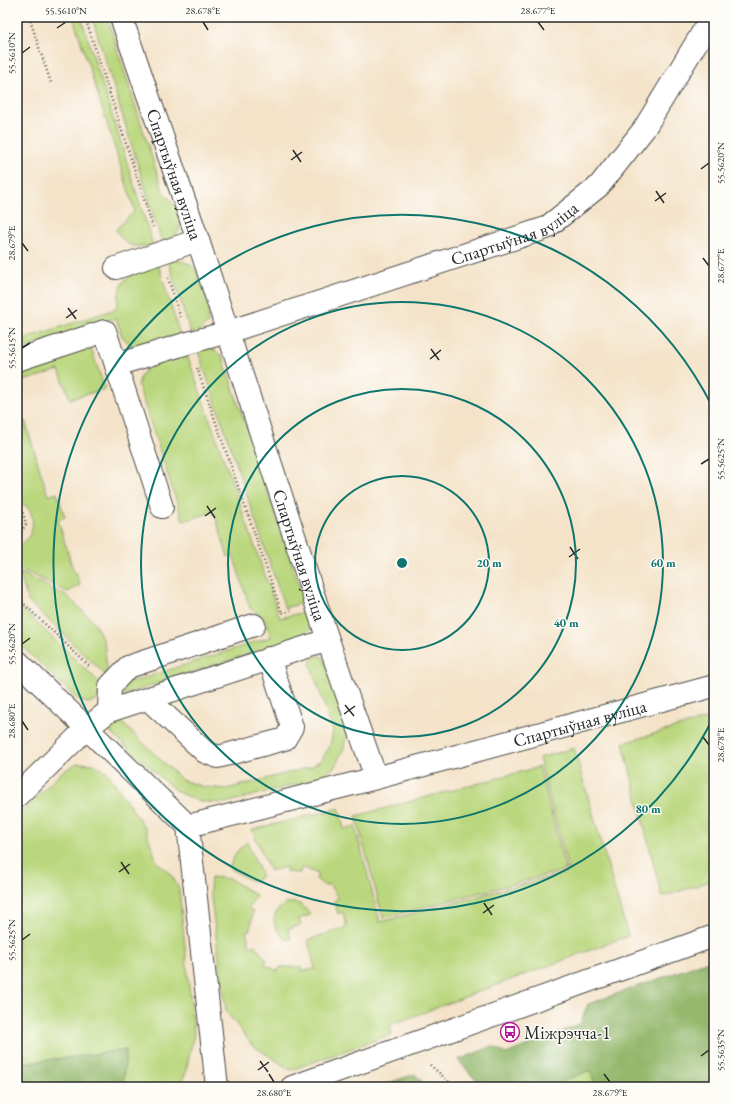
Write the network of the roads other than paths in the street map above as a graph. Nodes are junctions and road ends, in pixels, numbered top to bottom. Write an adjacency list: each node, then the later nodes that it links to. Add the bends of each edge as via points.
1 (121, 17): 3 (street, Спартыўная вуліца)
2 (712, 17): 5 (street, Спартыўная вуліца, via 644,129 599,186 546,228)
3 (198, 240): 4 (street); 5 (street, Спартыўная вуліца)
4 (116, 268)
5 (228, 332): 7 (street); 10 (street, Спартыўная вуліца)
6 (17, 360): 7 (street, via 106,331)
7 (116, 365): 8 (street)
8 (162, 507)
9 (254, 625): 15 (street, via 128,667 110,686)
10 (328, 640): 11 (street); 17 (street, Спартыўная вуліца)
11 (269, 658): 14 (street); 14 (street, via 292,727 285,739 218,757 205,752)
12 (17, 661): 16 (street)
13 (714, 686): 17 (street, Спартыўная вуліца)
14 (148, 698): 15 (street)
15 (109, 711): 16 (street)
16 (87, 728): 18 (street); 19 (street)
17 (376, 778): 19 (street, Спартыўная вуліца)
18 (17, 796)
19 (188, 826): 21 (street)
20 (714, 936): 22 (street)
21 (217, 1087)
22 (292, 1087)

